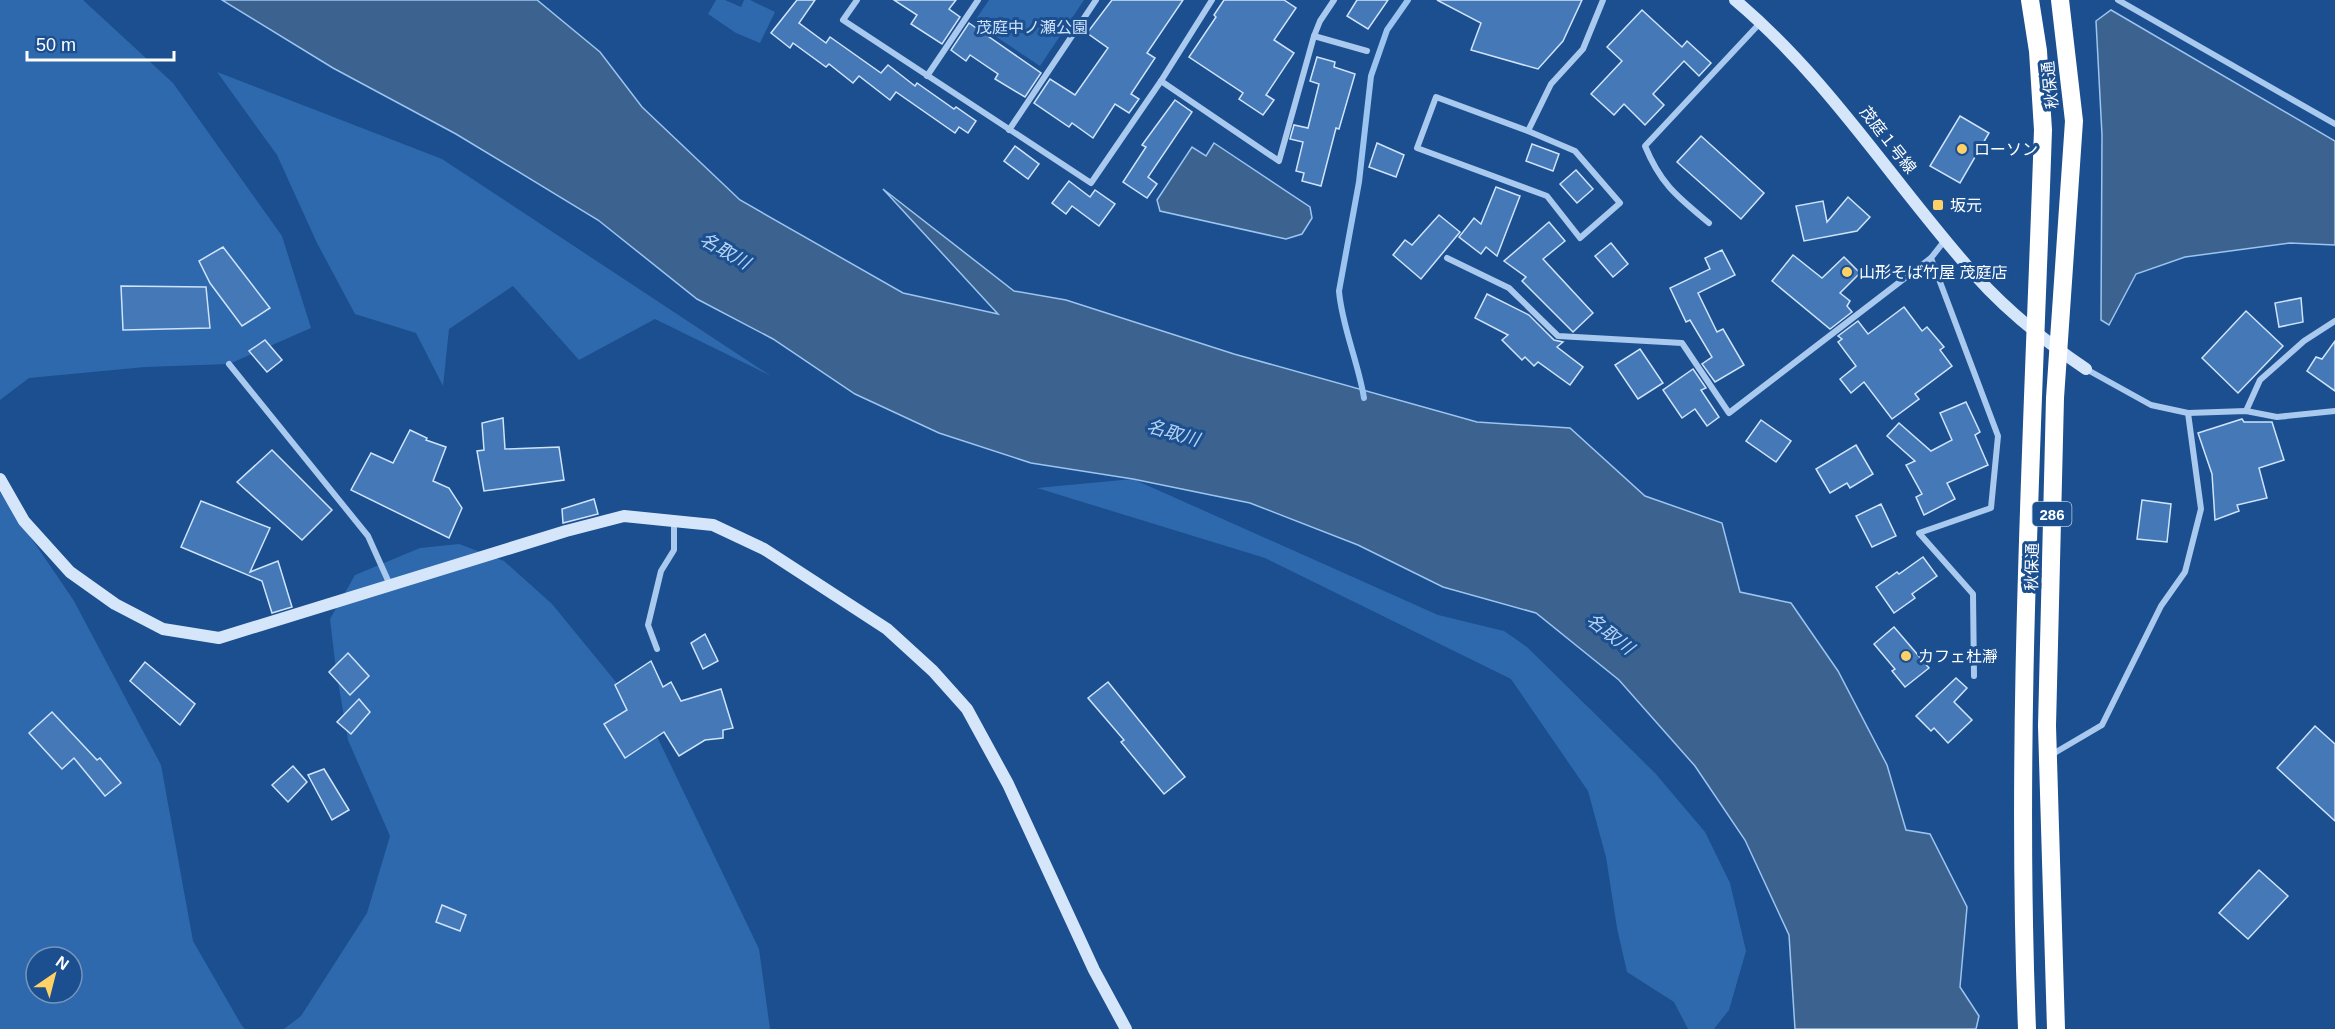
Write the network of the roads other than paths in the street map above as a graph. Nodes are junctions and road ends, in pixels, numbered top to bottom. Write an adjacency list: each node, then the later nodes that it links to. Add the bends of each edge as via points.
1 (856, 0): 14 (street, via 843,20)
2 (978, 0): 14 (street)
3 (1096, 0): 17 (street)
4 (1212, 0): 15 (street)
5 (1334, 0): 12 (street)
6 (1603, 0): 18 (street, via 1583,49 1551,84)
7 (1735, 0): 11 (street, 茂庭１号線)
8 (2030, 0): 24 (highway, 秋保通 / 286, via 2043,130)
9 (2060, 0): 25 (highway, 秋保通 / 286, via 2074,121)
10 (2118, 0): 16 (street)
11 (1761, 22): 19 (street, via 1645,146 1655,171); 20 (street, 茂庭１号線, via 1842,108)
12 (1314, 36): 13 (street); 15 (street, via 1279,161)
13 (1367, 51)
14 (927, 76): 17 (street)
15 (1161, 81): 17 (street, via 1091,183)
16 (2335, 124)
17 (1009, 130)
18 (1528, 130): 18 (street, via 1575,151 1620,203 1580,238 1547,196 1417,148 1436,97)
19 (1709, 223)
20 (1946, 240): 22 (street); 24 (street, 茂庭１号線, via 1976,276)
21 (1447, 258): 22 (street, via 1509,288 1558,336 1682,343 1729,413)
22 (1931, 258): 35 (street, via 1998,436 1991,508 1919,533 1973,594)
23 (2335, 321): 28 (street, via 2304,341 2260,380)
24 (2037, 332): 25 (street, 茂庭１号線); 38 (highway, 秋保通 / 286, via 2023,742)
25 (2058, 350): 27 (street, 茂庭１号線); 36 (highway, 秋保通 / 286)
26 (229, 364): 33 (street, via 368,536)
27 (2086, 369): 30 (street, via 2151,405)
28 (2246, 411): 29 (street, via 2277,417); 30 (street)
29 (2335, 411)
30 (2188, 413): 36 (street, via 2201,509 2185,572 2161,606 2102,725)
31 (0, 479): 33 (street, via 24,521 70,572 116,604 163,629 219,638)
32 (674, 520): 33 (street, via 624,516); 34 (street, via 674,550 662,571 648,625); 37 (street, via 713,525 764,549 887,629 967,709 1008,784 1094,970)
33 (390, 586)
34 (657, 649)
35 (1974, 676)
36 (2048, 756): 39 (highway, 秋保通 / 286)
37 (1126, 1029)
38 (2027, 1029)
39 (2056, 1029)

